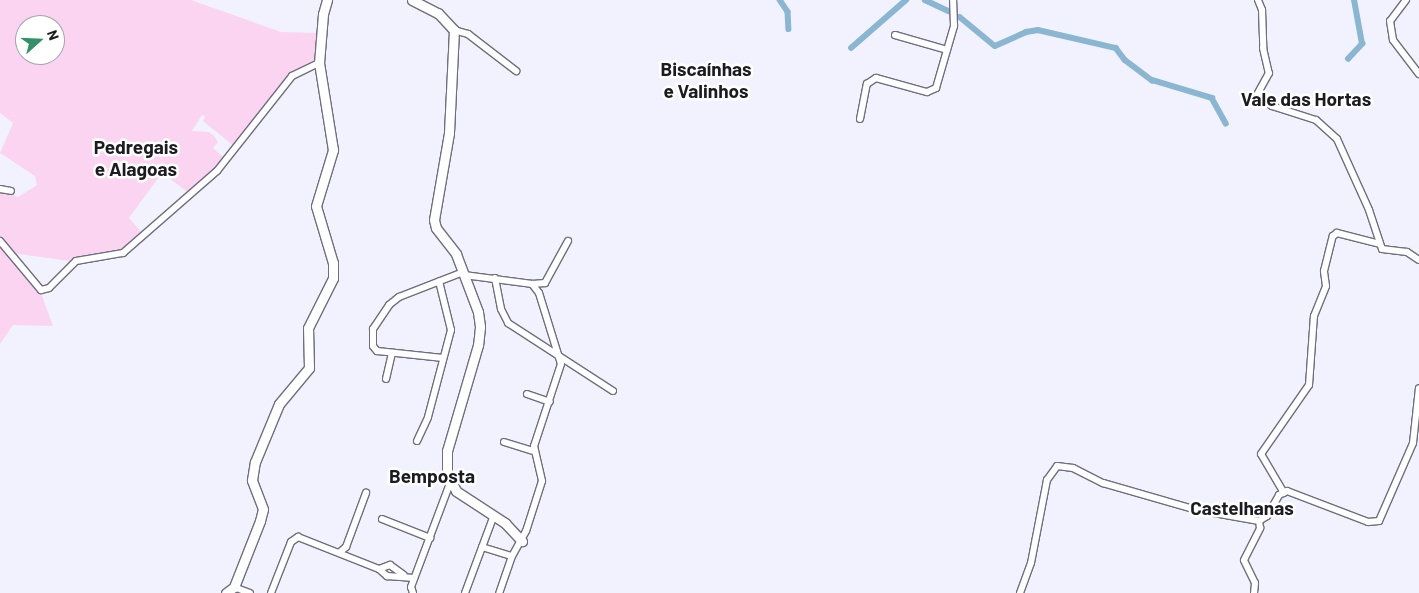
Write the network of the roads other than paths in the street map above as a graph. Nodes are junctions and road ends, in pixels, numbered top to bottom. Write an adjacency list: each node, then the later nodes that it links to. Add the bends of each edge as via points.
1 (328, 0): 9 (street, via 323,14)
2 (412, 0): 6 (street, via 438,13)
3 (953, 0): 8 (street, via 954,26)
4 (1258, 0): 17 (street, via 1269,73 1256,96 1272,106 1316,120 1337,139 1369,210)
5 (1406, 0): 11 (street, via 1390,21 1393,40)
6 (454, 30): 10 (street, via 468,34); 19 (street, via 452,108 434,220)
7 (898, 33): 8 (street)
8 (947, 50): 12 (street, via 936,88 932,91 920,91 882,78 870,81)
9 (319, 62): 16 (street, via 292,76 217,171 123,253 76,261 49,288 40,290); 46 (street, via 333,150 318,196 316,215 333,263 333,278 308,328 309,368 279,404 255,462 252,480 263,508)
10 (516, 71)
11 (1419, 74)
12 (860, 119)
13 (0, 189): 14 (street)
14 (11, 191)
15 (568, 241): 22 (street, via 545,283)
16 (0, 242)
17 (1380, 244): 18 (street, via 1382,249 1406,252); 36 (street, via 1337,233 1333,236 1324,271 1326,286 1314,316 1309,385 1261,454)
18 (1419, 260)
19 (464, 273): 20 (street); 21 (street); 34 (street, via 478,312 480,336 447,450)
20 (495, 278): 22 (street); 24 (street, via 501,309 508,324)
21 (439, 281): 23 (street, via 399,297 380,316 373,329 373,346 377,351); 25 (street, via 451,324)
22 (532, 284): 24 (street, via 539,293)
23 (392, 353): 25 (street); 26 (street)
24 (560, 356): 28 (street); 30 (street, via 560,373)
25 (444, 358): 31 (street, via 428,417)
26 (386, 379)
27 (1419, 388): 36 (street, via 1413,442 1379,521 1368,522)
28 (613, 391)
29 (526, 394): 30 (street)
30 (550, 402): 33 (street)
31 (417, 441)
32 (504, 442): 33 (street)
33 (533, 451): 41 (street, via 543,476)
34 (450, 483): 37 (street, via 463,497); 40 (street)
35 (366, 493): 43 (street, via 346,547)
36 (1284, 493): 39 (street)
37 (494, 516): 41 (street, via 506,523); 42 (street)
38 (382, 519): 40 (street)
39 (1259, 521): 53 (street, via 1103,484 1057,466 1047,480 1031,563); 54 (street, via 1260,528 1244,560 1255,583)
40 (430, 538): 45 (street)
41 (522, 541): 44 (street)
42 (482, 546): 44 (street); 51 (street)
43 (340, 552): 45 (street, via 379,568 390,565 404,576); 49 (street, via 304,538 294,538)
44 (512, 556): 52 (street)
45 (414, 578): 50 (street)
46 (234, 587): 47 (street); 48 (street)
47 (226, 593)
48 (250, 593)
49 (271, 593)
50 (413, 593)
51 (465, 593)
52 (499, 593)
53 (1020, 593)
54 (1254, 593)

